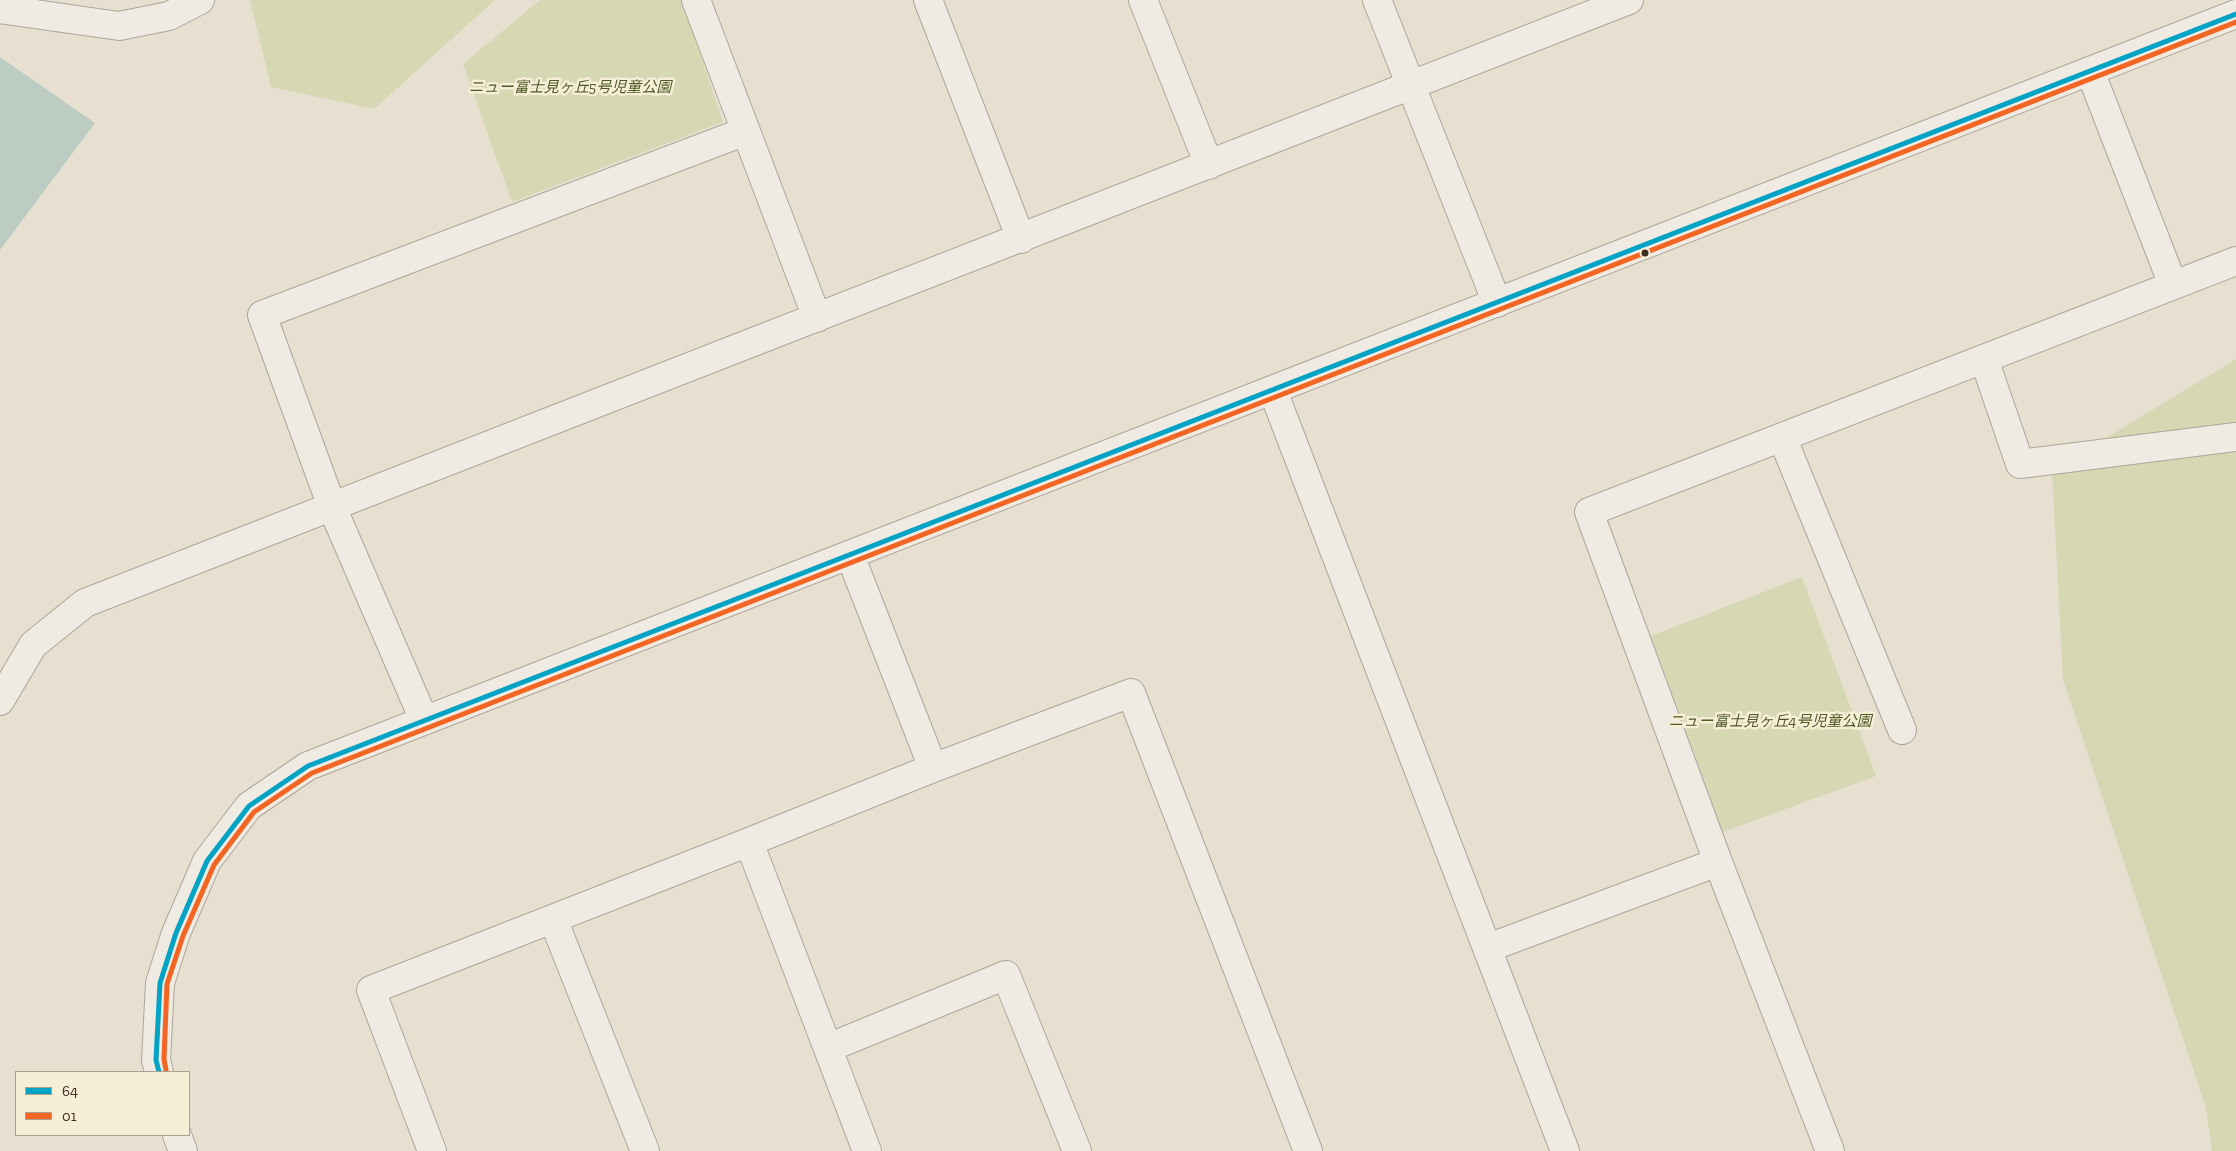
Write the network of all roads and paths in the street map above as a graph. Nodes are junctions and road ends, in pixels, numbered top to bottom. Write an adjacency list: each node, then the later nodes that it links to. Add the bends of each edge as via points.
1 (200, 0): 8 (street, via 169,16 119,26)
2 (696, 0): 12 (street)
3 (928, 0): 14 (street)
4 (1143, 0): 13 (street)
5 (1377, 0): 11 (street)
6 (1629, 0): 7 (street)
7 (1599, 5): 11 (street)
8 (0, 9)
9 (2236, 14): 10 (street)
10 (2090, 71): 16 (street); 17 (street)
11 (1410, 86): 13 (street); 17 (street)
12 (746, 131): 18 (street); 23 (street, via 262,315)
13 (1209, 165): 14 (street)
14 (1020, 239): 18 (street)
15 (2236, 260): 16 (street)
16 (2173, 285): 19 (street)
17 (1497, 303): 20 (street)
18 (817, 318): 23 (street)
19 (1984, 359): 21 (street); 22 (street, via 2020,464)
20 (1274, 391): 24 (street); 32 (street)
21 (1782, 437): 27 (street); 30 (street, via 1589,512)
22 (2236, 437)
23 (332, 506): 25 (street, via 85,603 33,645); 26 (street)
24 (850, 555): 26 (street); 28 (street)
25 (0, 701)
26 (424, 720): 34 (street, via 308,766 249,806 213,853 176,933 160,983 156,1060)
27 (1902, 730)
28 (933, 768): 29 (street); 42 (street, via 1131,693)
29 (749, 842): 31 (street); 33 (street)
30 (1718, 862): 32 (street); 43 (street)
31 (553, 919): 38 (street, via 370,990); 39 (street)
32 (1488, 948): 36 (street)
33 (828, 1048): 40 (street); 41 (street, via 1006,975)
34 (159, 1071)
35 (177, 1136): 37 (street)
36 (1562, 1150)
37 (183, 1151)
38 (432, 1151)
39 (645, 1151)
40 (867, 1151)
41 (1077, 1151)
42 (1308, 1151)
43 (1830, 1151)

